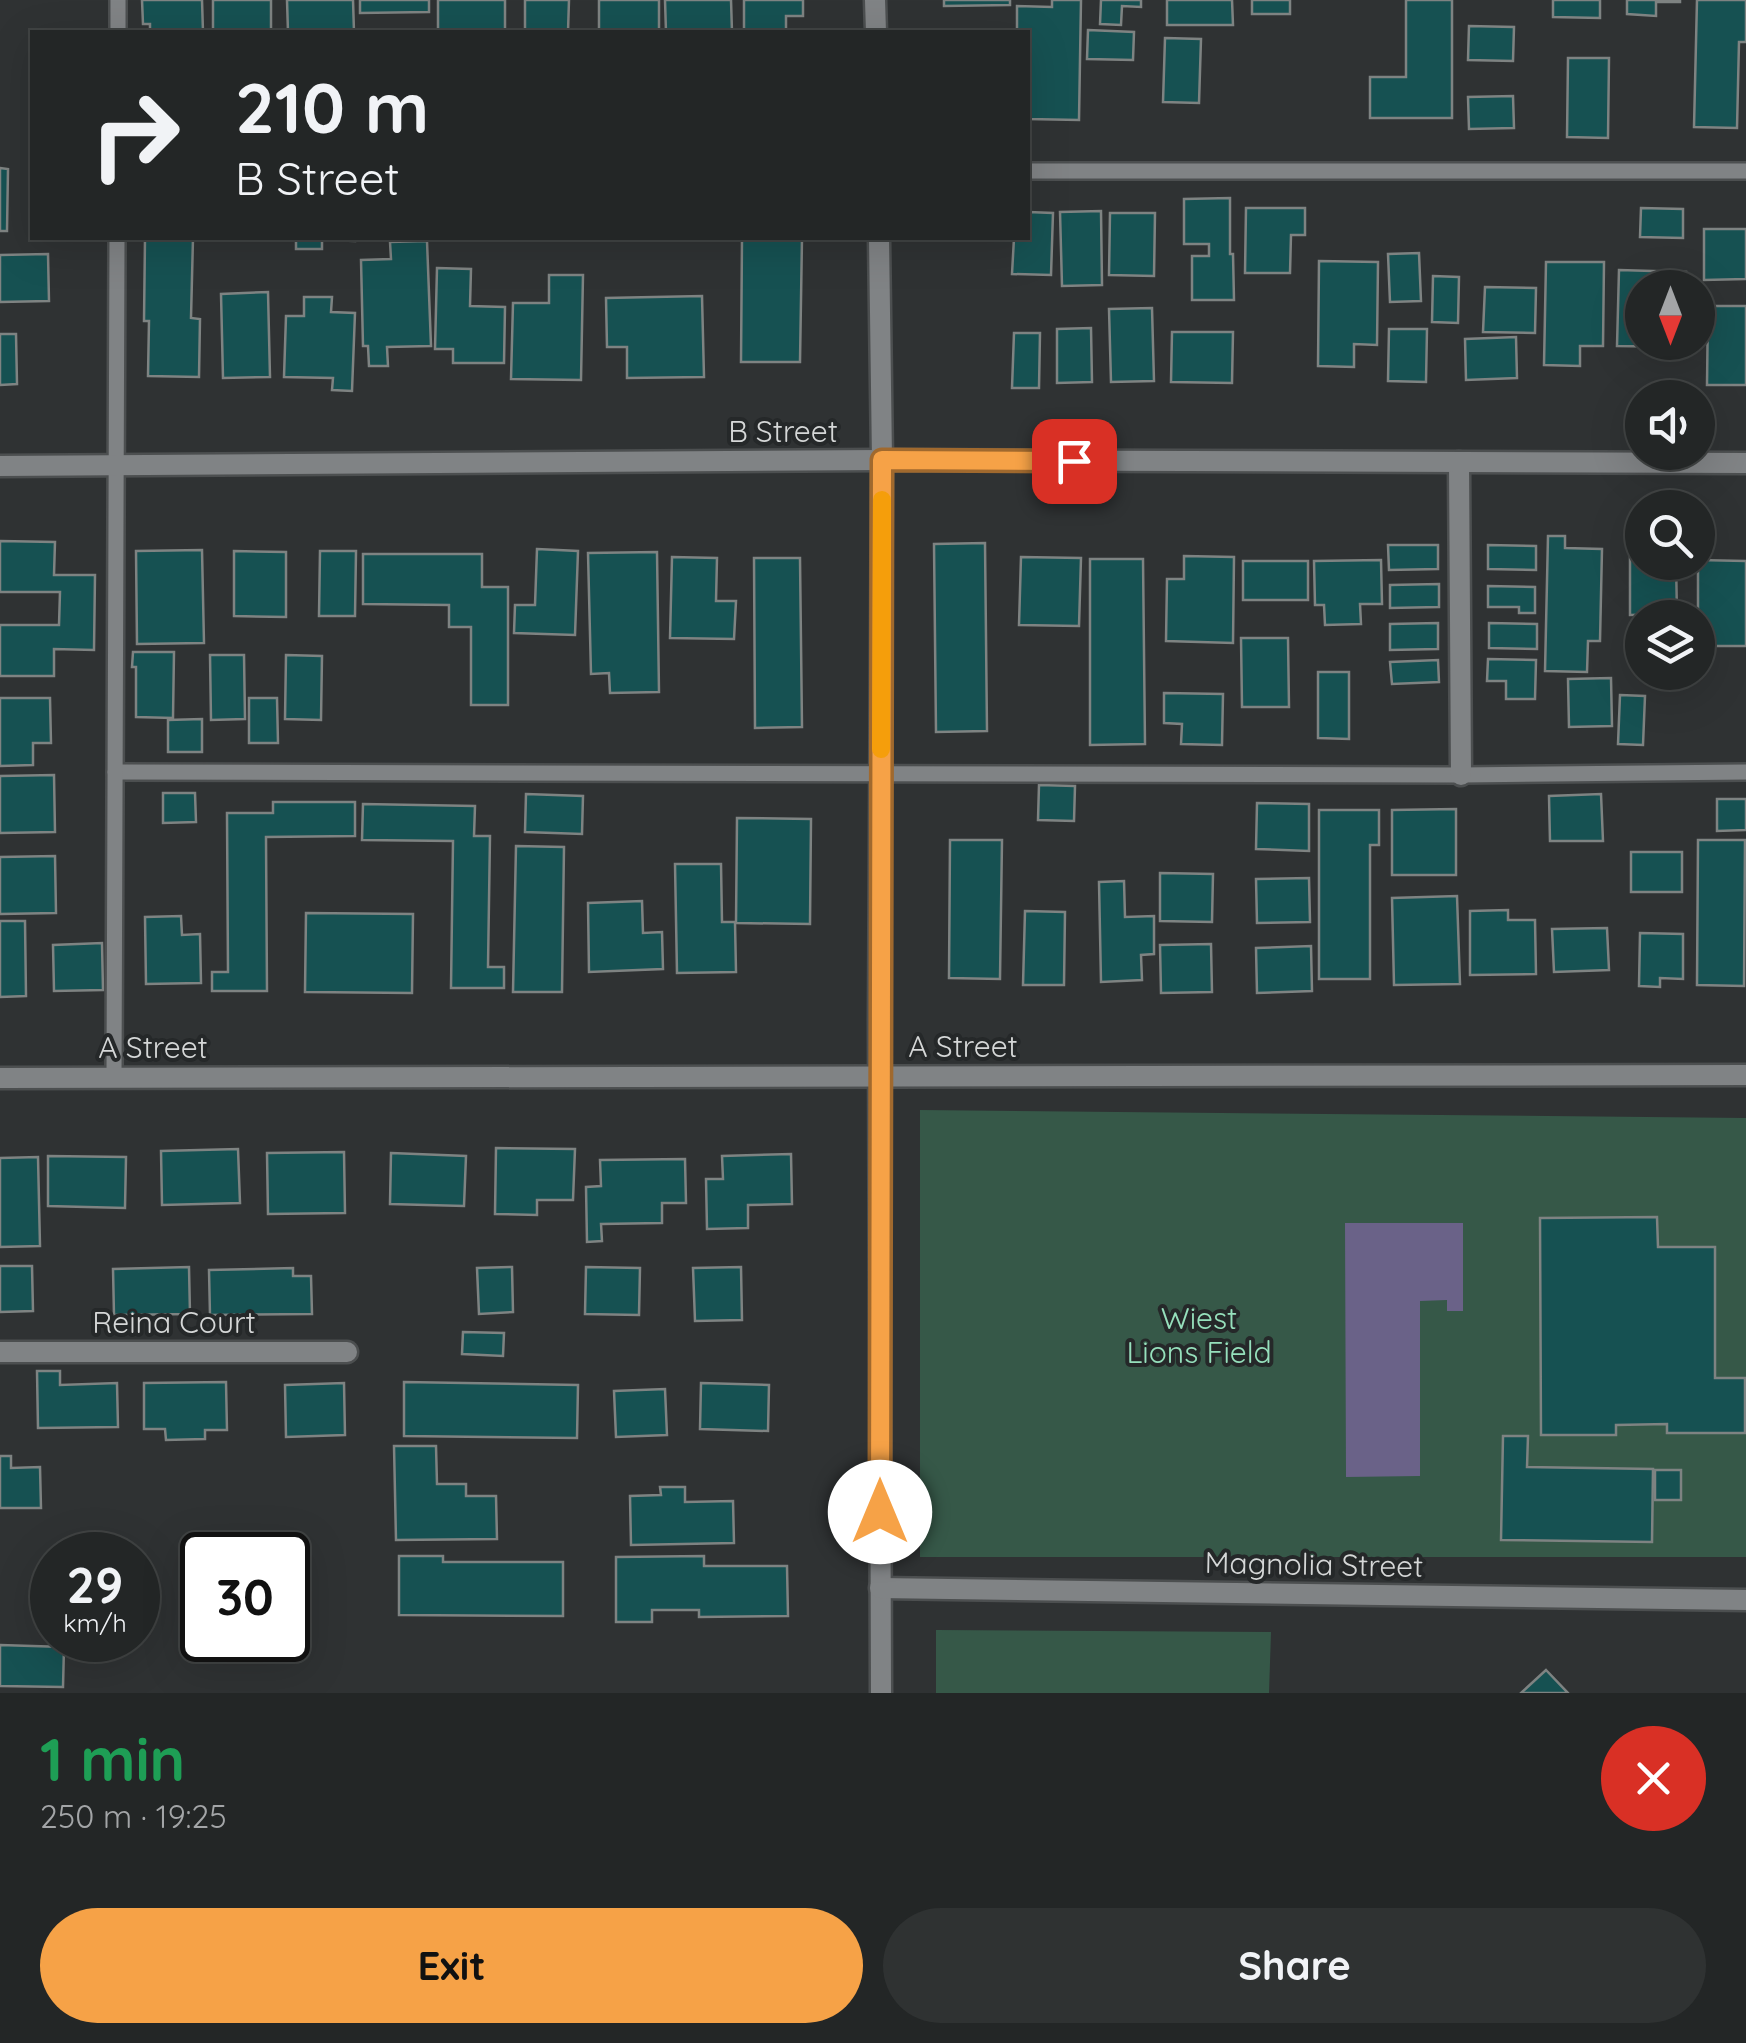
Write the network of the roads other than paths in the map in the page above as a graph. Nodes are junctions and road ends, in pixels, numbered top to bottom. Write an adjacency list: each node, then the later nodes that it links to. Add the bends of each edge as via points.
1 (118, 0): 3 (lane)
2 (876, 0): 4 (street)
3 (118, 30)
4 (876, 30)
5 (1030, 171): 6 (lane)
6 (1746, 171)
7 (117, 240): 13 (lane)
8 (879, 240): 9 (street)
9 (882, 460): 10 (street, B Street); 13 (street, B Street); 15 (street)
10 (1459, 462): 11 (street, B Street); 17 (street)
11 (1746, 463)
12 (0, 466): 13 (street, B Street)
13 (116, 466): 14 (lane)
14 (115, 772): 15 (lane); 21 (lane)
15 (881, 772): 17 (lane); 19 (street)
16 (1746, 772): 17 (lane)
17 (1461, 775)
18 (1746, 1075): 19 (street, A Street)
19 (879, 1076): 21 (street, A Street); 24 (street)
20 (0, 1078): 21 (street, A Street)
21 (114, 1078)
22 (0, 1352): 23 (street, Reina Court)
23 (347, 1352)
24 (880, 1588): 25 (street, Magnolia Street); 26 (street)
25 (1746, 1600)
26 (881, 1693)

